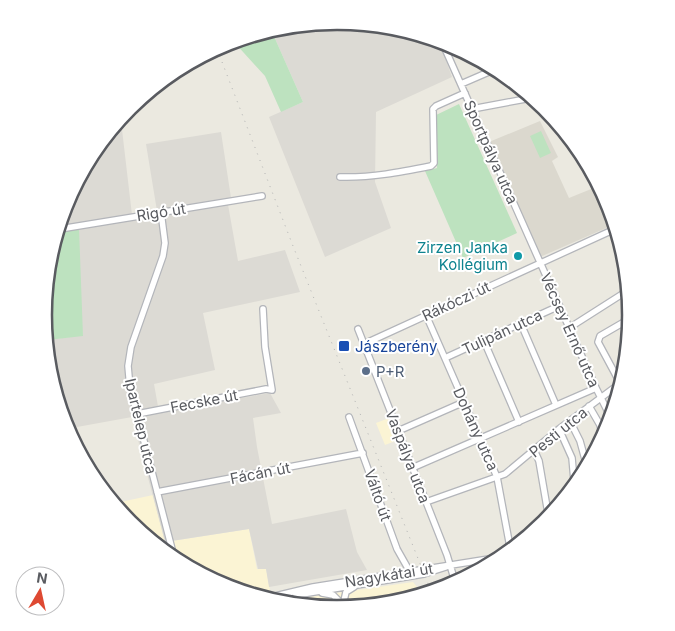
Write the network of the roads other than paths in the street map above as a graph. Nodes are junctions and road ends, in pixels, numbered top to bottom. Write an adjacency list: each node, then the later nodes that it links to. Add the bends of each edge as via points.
1 (446, 52): 3 (street, Sportpálya utca)
2 (487, 73): 3 (street)
3 (461, 84): 4 (street, Sportpálya utca)
4 (465, 93): 6 (street, Sportpálya utca); 7 (street, via 433,109 434,162 431,166 360,178)
5 (524, 99): 6 (street)
6 (472, 109): 12 (street, Sportpálya utca)
7 (340, 177)
8 (262, 196): 9 (street, Rigó út)
9 (161, 212): 10 (street, Rigó út); 32 (street, Ipartelep utca, via 165,243 163,256 131,347 128,366)
10 (66, 228)
11 (610, 231): 12 (street, Rákóczi út)
12 (540, 263): 14 (street, Vécsey Ernő utca); 16 (street, Rákóczi út)
13 (622, 294): 19 (street)
14 (559, 306): 18 (street, Tulipán utca); 19 (street, Vécsey Ernő utca)
15 (263, 308): 32 (street, Fecske út, via 272,390)
16 (426, 315): 22 (street, Rákóczi út); 23 (street, Dohány utca)
17 (623, 323): 24 (street, via 600,336 598,342)
18 (521, 324): 21 (street, Tulipán utca); 29 (street)
19 (569, 328): 25 (street, Vécsey Ernő utca)
20 (358, 329): 22 (street, Vaspálya utca)
21 (484, 341): 23 (street, Tulipán utca); 35 (street)
22 (364, 344): 38 (street, Vaspálya utca)
23 (445, 358): 28 (street, Dohány utca)
24 (617, 376)
25 (596, 388): 27 (street, Vécsey Ernő utca); 29 (street)
26 (613, 389): 27 (street, Pesti utca)
27 (601, 398): 30 (street, Pesti utca); 31 (street, Vécsey Ernő utca)
28 (464, 402): 38 (street); 39 (street, Dohány utca)
29 (556, 405): 35 (street)
30 (589, 406): 34 (street, Pesti utca); 36 (street)
31 (607, 410)
32 (136, 414): 46 (street, Ipartelep utca)
33 (349, 416): 41 (street, Váltó út)
34 (570, 421): 37 (street, Pesti utca); 42 (street)
35 (519, 422): 39 (street)
36 (600, 427)
37 (559, 429): 40 (street, Pesti utca); 44 (street, via 572,458)
38 (398, 431): 43 (street, Vaspálya utca)
39 (481, 439): 43 (street); 45 (street, Dohány utca)
40 (534, 450): 45 (street, Pesti utca); 48 (street)
41 (363, 453): 46 (street, Fácán út); 53 (street, Váltó út, via 397,549)
42 (585, 458)
43 (412, 468): 47 (street, Vaspálya utca)
44 (574, 476)
45 (498, 477): 47 (street, Pesti utca); 49 (street, Dohány utca)
46 (157, 492): 50 (street, Ipartelep utca)
47 (426, 502): 52 (street, Vaspálya utca)
48 (547, 509)
49 (509, 543)
50 (172, 548)
51 (486, 559): 52 (street)
52 (450, 565): 53 (street, Nagykátai út); 54 (street, Vaspálya utca); 55 (street, Nagykátai út, via 438,571)
53 (410, 572): 56 (street, Nagykátai út)
54 (454, 576)
55 (364, 584): 56 (street, Nagykátai út); 62 (street, via 346,592)
56 (339, 585): 57 (street, Nagykátai út); 58 (street, Nagykátai út); 61 (street)
57 (310, 593): 59 (street, Nagykátai út); 60 (street, via 333,594)
58 (280, 596)
59 (286, 597)
60 (338, 601)
61 (342, 601)
62 (344, 601)

